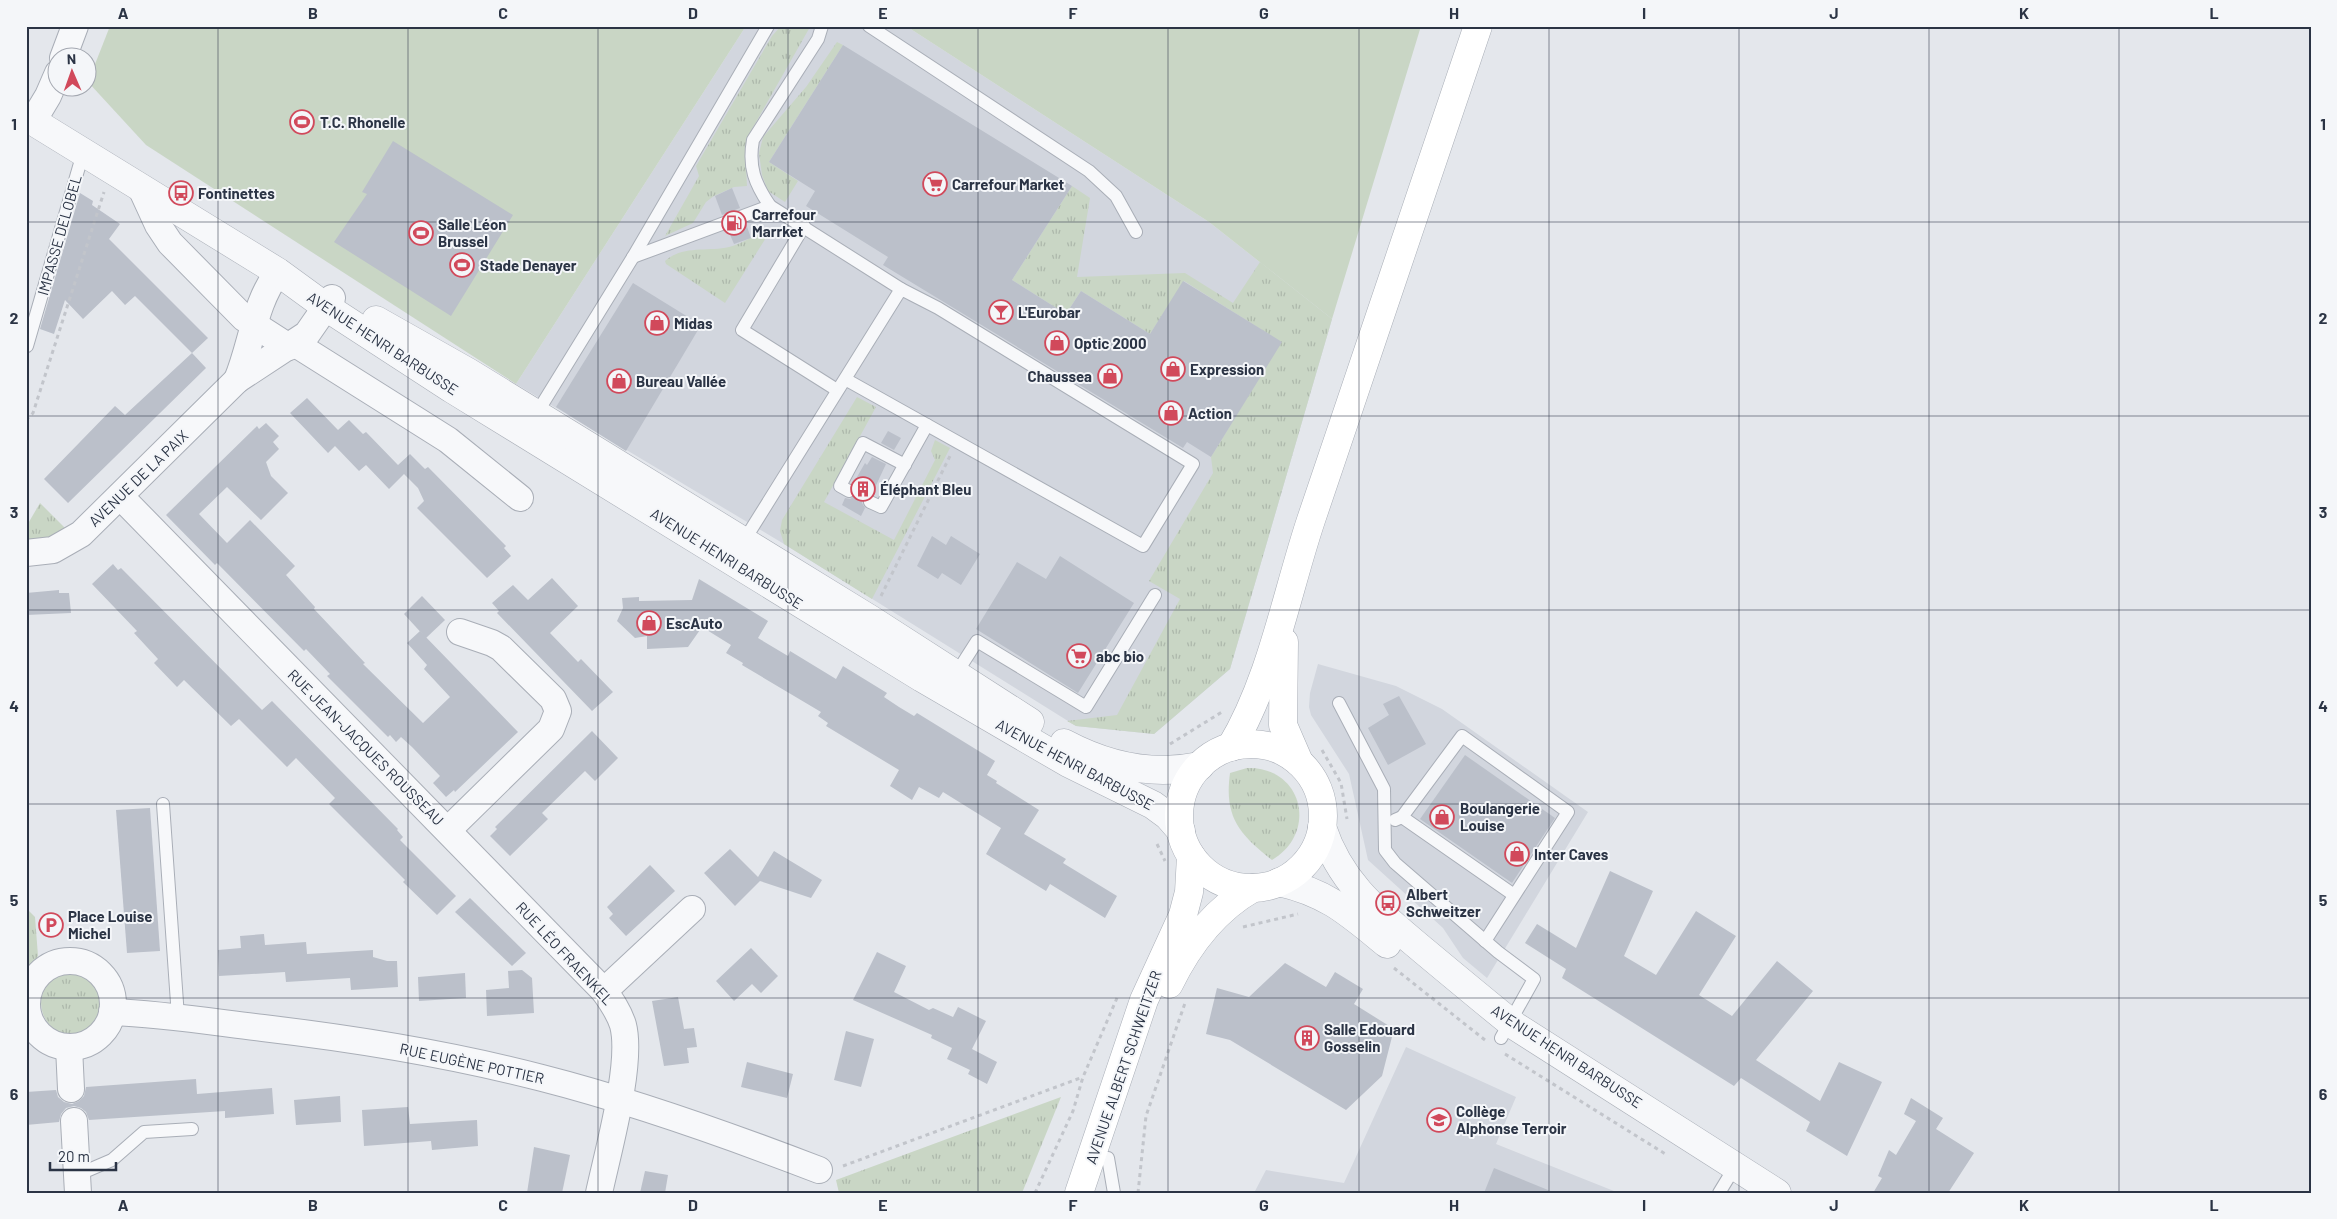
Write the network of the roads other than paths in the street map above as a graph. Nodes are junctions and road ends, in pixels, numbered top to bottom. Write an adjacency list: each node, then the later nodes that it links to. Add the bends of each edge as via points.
1 (75, 26): 6 (street)
2 (768, 26): 14 (lane)
3 (822, 26): 11 (lane, via 818,39 753,140 751,155 756,185)
4 (869, 26): 13 (lane, via 1089,171 1116,196)
5 (1478, 26): 34 (main road, via 1310,521)
6 (67, 48)
7 (48, 96): 8 (street)
8 (30, 119): 9 (street, AVENUE HENRI BARBUSSE)
9 (83, 153): 10 (street, AVENUE HENRI BARBUSSE); 20 (lane, IMPASSE DELOBEL)
10 (141, 188): 15 (street, AVENUE HENRI BARBUSSE); 18 (street, via 163,234)
11 (770, 206): 12 (lane); 14 (lane)
12 (804, 226): 16 (lane); 23 (lane, via 742,330)
13 (1136, 232)
14 (633, 257): 24 (lane)
15 (278, 272): 17 (street, AVENUE HENRI BARBUSSE); 18 (street, AVENUE DE LA PAIX, via 263,295)
16 (901, 289): 21 (lane); 25 (lane, via 938,308 1193,464 1143,546)
17 (328, 302): 19 (street, AVENUE DE LA PAIX, via 313,327); 24 (street, AVENUE HENRI BARBUSSE, via 441,355)
18 (254, 326): 19 (street); 22 (street, AVENUE DE LA PAIX)
19 (292, 345): 22 (street, AVENUE DE LA PAIX); 29 (street, via 448,440)
20 (27, 346)
21 (845, 378): 23 (lane); 25 (lane)
22 (236, 380): 28 (street, AVENUE DE LA PAIX)
23 (837, 390): 31 (lane)
24 (530, 423): 31 (street, AVENUE HENRI BARBUSSE)
25 (927, 425): 26 (lane)
26 (905, 465): 27 (lane, via 863,443 840,486); 30 (lane, via 881,508)
27 (849, 491)
28 (120, 496): 32 (street, AVENUE DE LA PAIX, via 74,539 53,550); 45 (street, RUE JEAN-JACQUES ROUSSEAU)
29 (520, 498)
30 (870, 502)
31 (737, 551): 36 (street, AVENUE HENRI BARBUSSE); 36 (street, AVENUE HENRI BARBUSSE, via 870,619)
32 (26, 553)
33 (1155, 595): 36 (lane, via 1086,707 977,641)
34 (1286, 605): 38 (main road, via 1251,709); 39 (main road, via 1282,713 1286,734)
35 (460, 632): 45 (street, RUE JEAN-JACQUES ROUSSEAU, via 501,648 553,699 558,711 551,729)
36 (950, 683): 40 (street, AVENUE HENRI BARBUSSE, via 1094,756 1131,768 1154,771); 46 (street, AVENUE HENRI BARBUSSE, via 1068,763 1153,804)
37 (1339, 703): 43 (lane, via 1384,789)
38 (1231, 747): 39 (main road, via 1251,744 1270,747); 40 (main road)
39 (1298, 762): 44 (main road, via 1318,788 1323,807)
40 (1200, 766): 46 (main road, via 1188,781 1181,799)
41 (163, 804): 55 (lane)
42 (1402, 817): 43 (lane); 49 (lane); 49 (lane, via 1462,736 1568,812)
43 (1385, 823): 51 (lane, via 1385,850 1395,863)
44 (1335, 827): 48 (main road, via 1319,840 1310,857 1296,872); 56 (street, AVENUE HENRI BARBUSSE, via 1337,863 1371,906)
45 (448, 830): 52 (street, RUE LÉO FRAENKEL)
46 (1181, 831): 47 (main road)
47 (1180, 862): 48 (main road, via 1240,887); 67 (main road, AVENUE ALBERT SCHWEITZER, via 1190,886 1183,915 1144,1000)
48 (1266, 885): 56 (street, AVENUE HENRI BARBUSSE, via 1315,892 1343,908); 62 (main road, AVENUE ALBERT SCHWEITZER, via 1225,907 1187,951 1150,1033)
49 (1514, 896): 51 (lane)
50 (692, 909): 52 (street)
51 (1484, 941): 56 (lane, via 1534,978)
52 (604, 991): 59 (street, RUE LÉO FRAENKEL, via 619,1013 625,1037 625,1062)
53 (27, 1009): 54 (street, via 29,991 36,978 53,965 71,961 86,964 104,977 112,994); 57 (street, via 38,1033 54,1044)
54 (112, 1012): 55 (street, RUE EUGÈNE POTTIER); 57 (street, via 107,1026 97,1038 84,1045)
55 (178, 1018): 59 (street, RUE EUGÈNE POTTIER, via 397,1047 527,1074)
56 (1506, 1030): 64 (street, AVENUE HENRI BARBUSSE)
57 (69, 1047): 58 (street)
58 (71, 1088)
59 (618, 1100): 63 (street, RUE EUGÈNE POTTIER, via 718,1132); 66 (street, RUE LÉO FRAENKEL)
60 (74, 1121): 65 (street)
61 (192, 1129): 65 (lane, via 144,1132)
62 (1108, 1158): 68 (main road, AVENUE ALBERT SCHWEITZER); 69 (lane)
63 (819, 1170)
64 (1728, 1179): 70 (street, AVENUE HENRI BARBUSSE); 71 (street, AVENUE HENRI BARBUSSE)
65 (78, 1184)
66 (599, 1193)
67 (1079, 1193)
68 (1095, 1193)
69 (1114, 1193)
70 (1753, 1193)
71 (1777, 1193)

